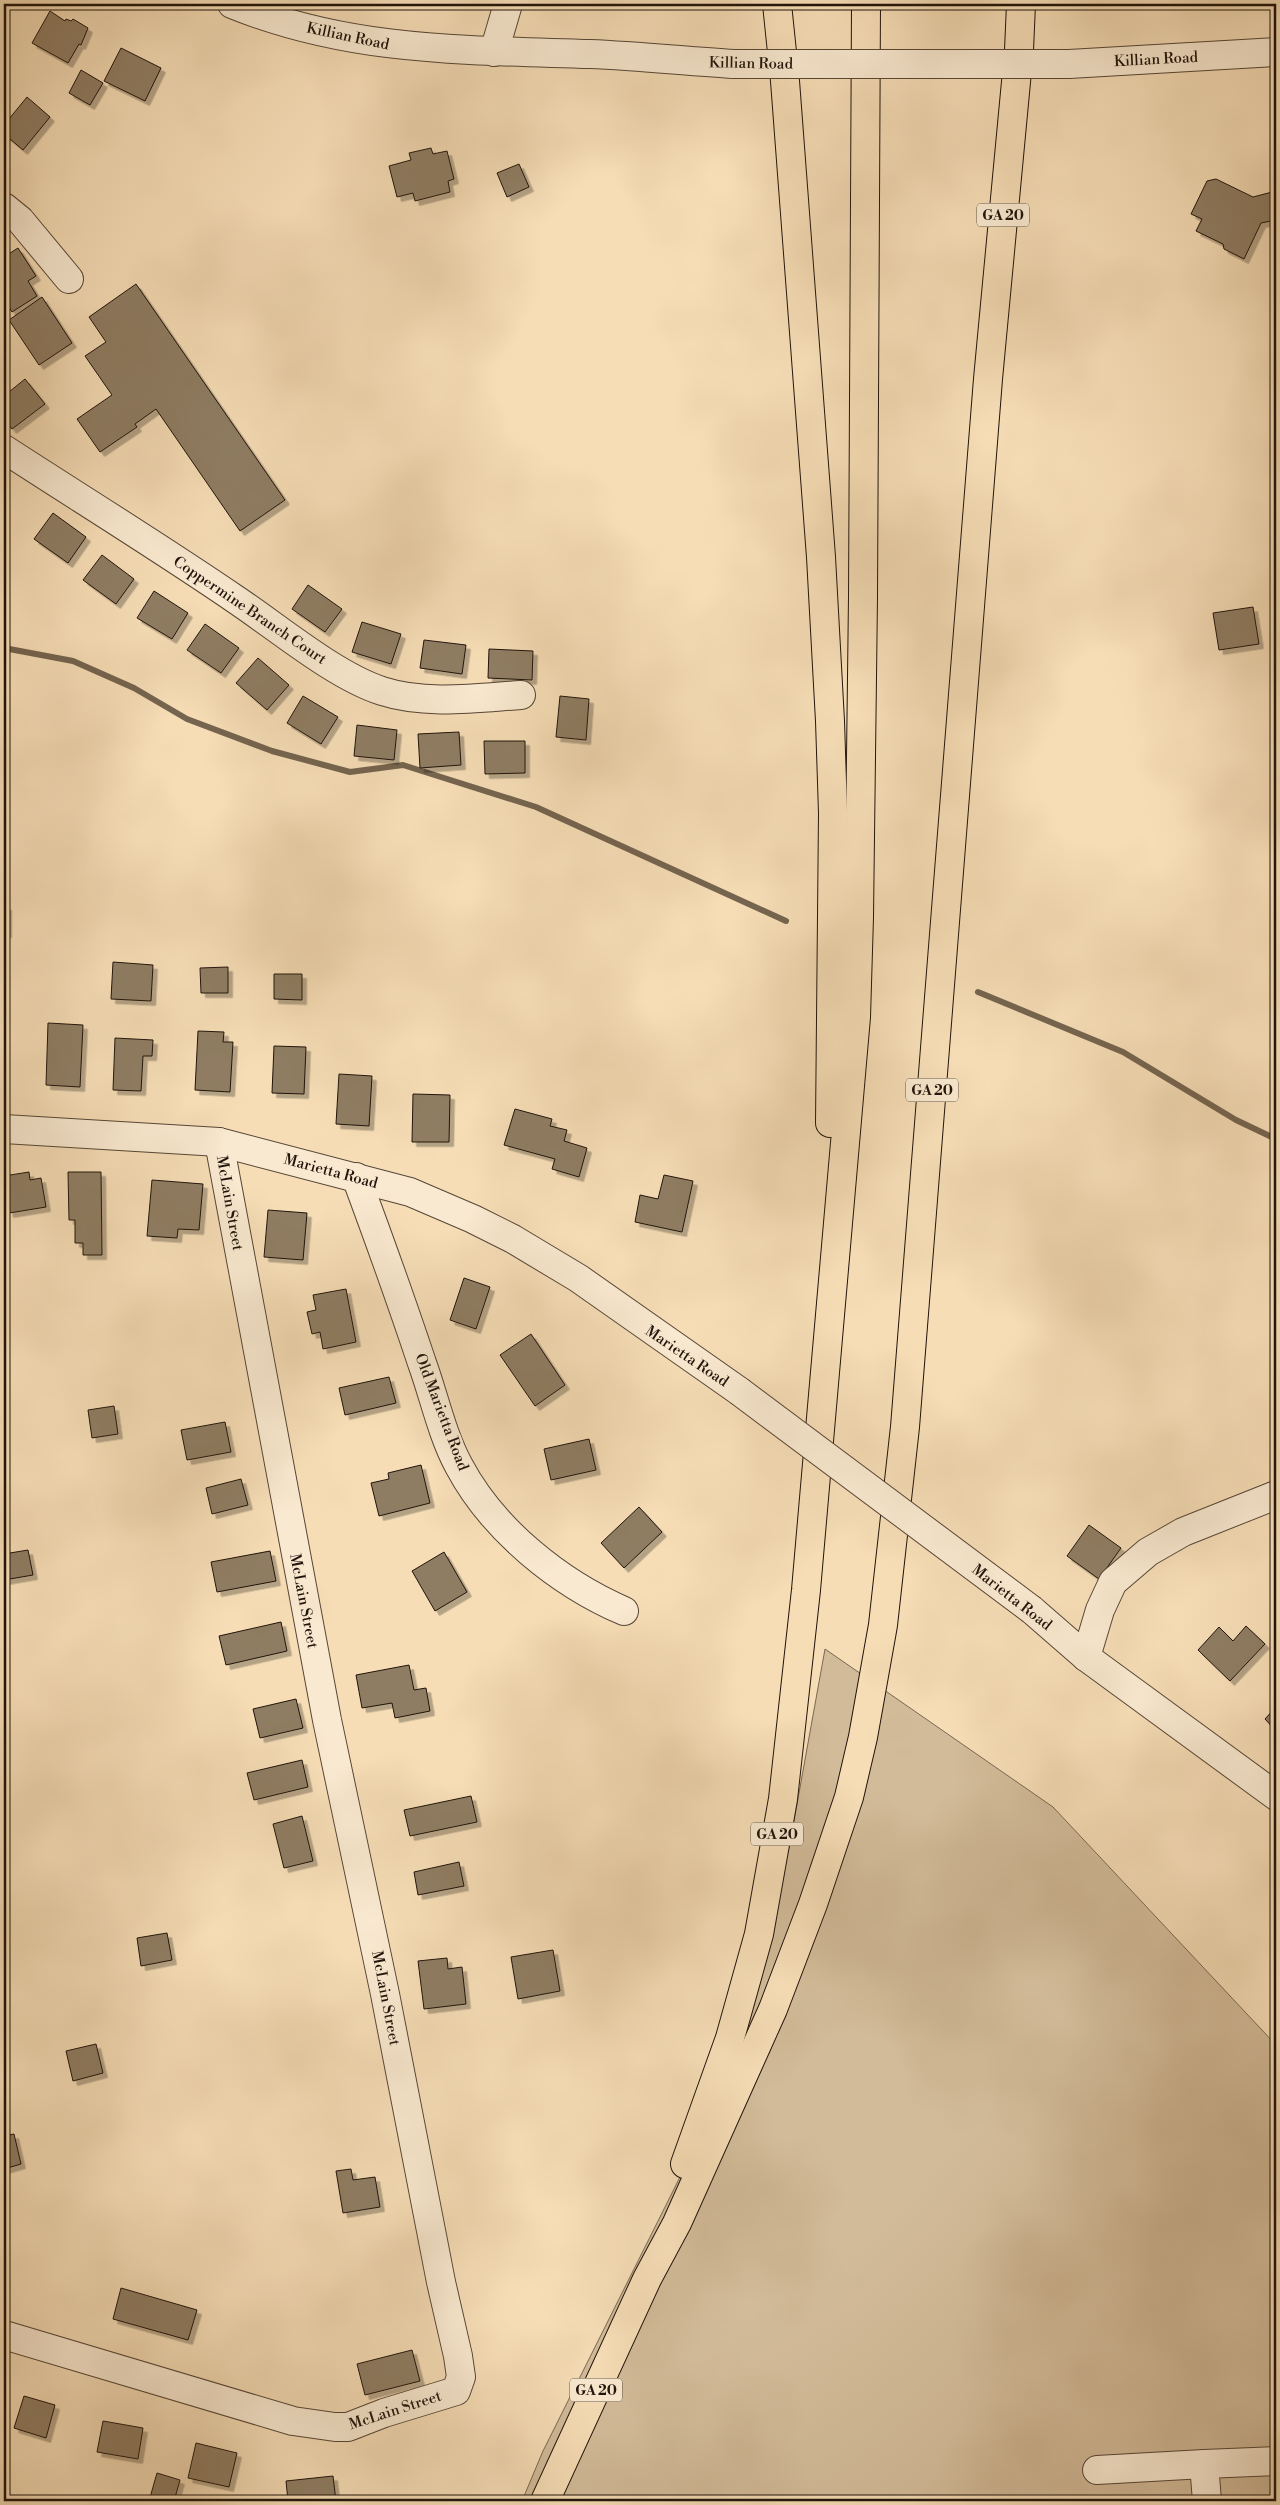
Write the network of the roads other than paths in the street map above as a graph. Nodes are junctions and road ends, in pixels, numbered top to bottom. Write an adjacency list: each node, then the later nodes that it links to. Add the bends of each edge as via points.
1 (232, 4): 8 (street, Killian Road, via 330,34 386,45)
2 (508, 4): 8 (street)
3 (777, 4): 17 (highway, GA 20, via 786,81 822,557 830,721 833,910)
4 (866, 4): 17 (highway, via 859,926 856,1018)
5 (1021, 4): 7 (highway, GA 20)
6 (1032, 4): 7 (highway)
7 (1019, 50): 22 (highway, GA 20, via 989,369 906,1417 884,1625 849,1797 813,1904 773,2009 677,2223)
8 (494, 52): 9 (street, Killian Road, bridge, via 592,54 734,64 1069,64)
9 (1276, 52)
10 (4, 207): 11 (street, via 20,220)
11 (69, 279)
12 (4, 449): 13 (street, Coppermine Branch Court, via 233,597 344,674 381,691 413,697 473,699)
13 (521, 695)
14 (4, 1129): 15 (street, Marietta Road)
15 (219, 1142): 16 (street, Marietta Road); 23 (street, McLain Street, via 325,1710 461,2377 456,2391 348,2427 335,2427 293,2421)
16 (356, 1177): 19 (street, Old Marietta Road, via 459,1466 490,1512 522,1547 601,1601); 20 (street, Marietta Road, bridge, via 410,1192 473,1219 578,1278 739,1391 1032,1610)
17 (824, 1373): 22 (highway, GA 20, via 797,1684 770,1878 759,1934 730,2038 669,2207)
18 (1276, 1495): 20 (street, via 1184,1532 1148,1552 1113,1582 1100,1610)
19 (624, 1611)
20 (1086, 1657): 21 (street, Marietta Road)
21 (1276, 1796)
22 (647, 2279): 27 (highway, GA 20)
23 (4, 2335)
24 (1276, 2461): 25 (street)
25 (1204, 2464): 26 (street); 28 (street)
26 (1097, 2470)
27 (545, 2501)
28 (1207, 2501)

